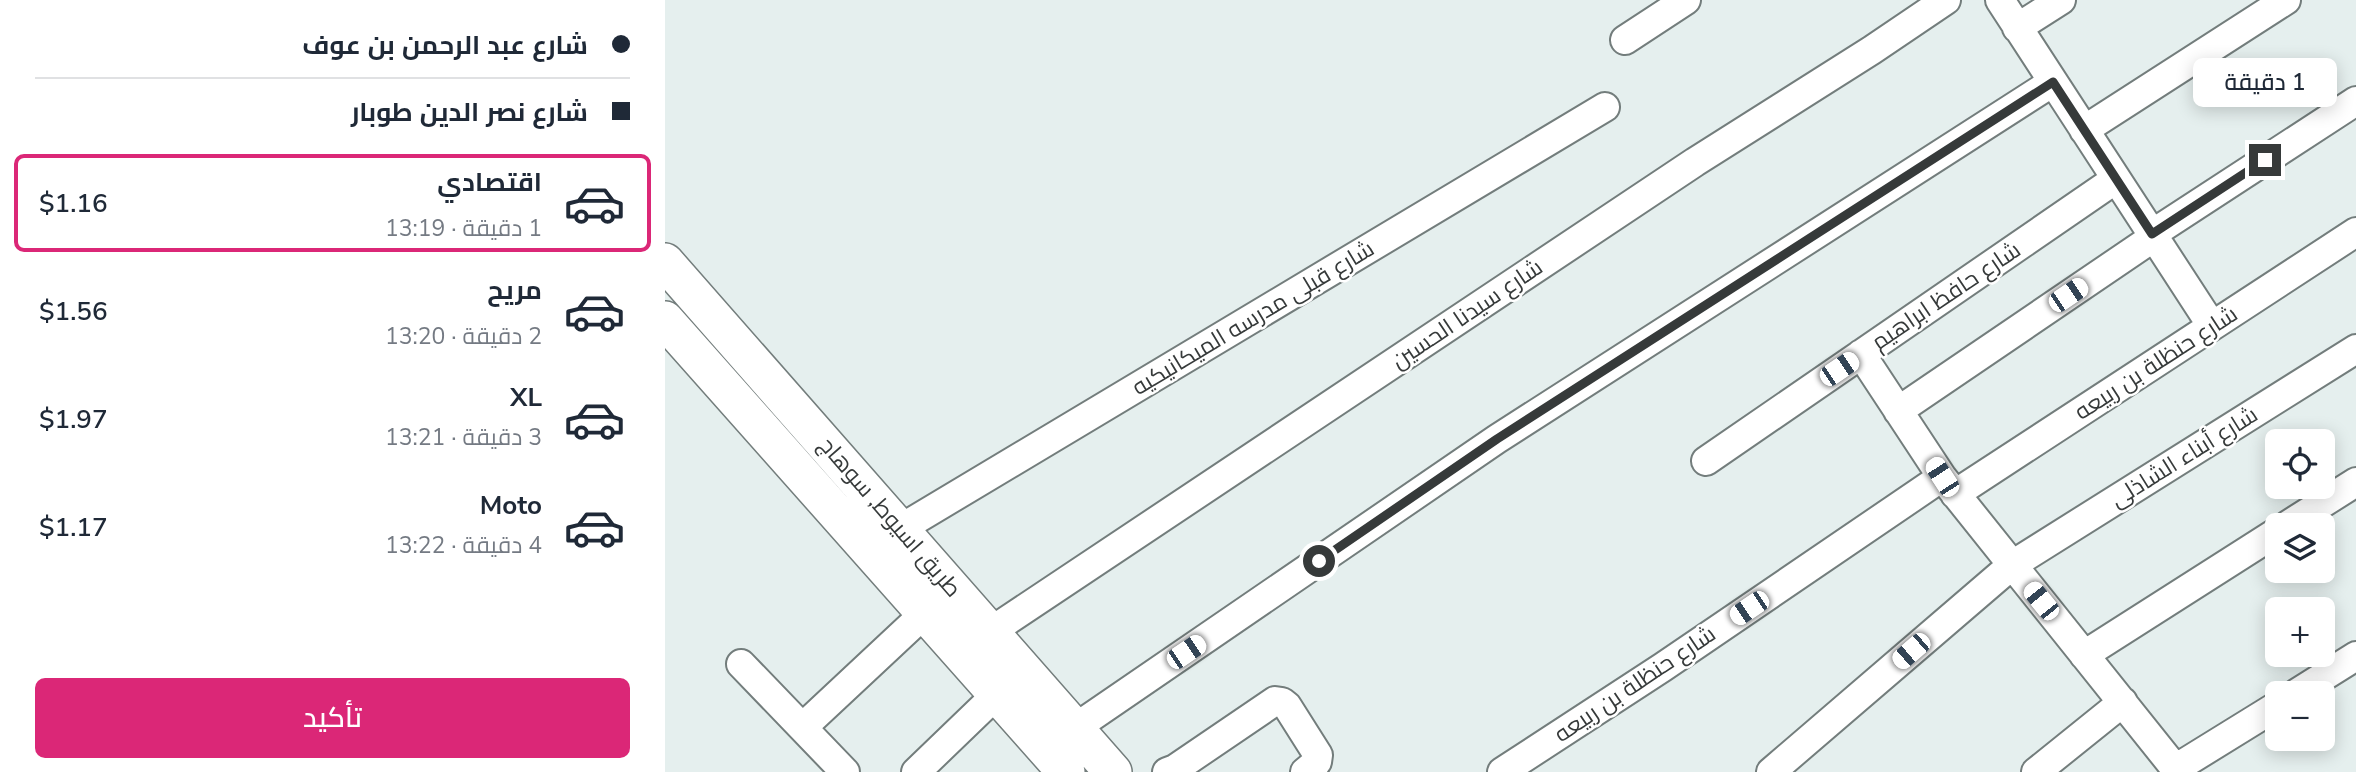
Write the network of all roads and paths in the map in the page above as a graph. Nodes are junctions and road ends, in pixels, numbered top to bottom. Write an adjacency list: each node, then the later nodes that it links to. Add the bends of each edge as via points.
1 (1686, 0): 7 (street)
2 (1946, 0): 29 (street, شارع سيدنا الحسين)
3 (2000, 0): 6 (street)
4 (2061, 0): 6 (street)
5 (2286, 0): 11 (street)
6 (2017, 28): 8 (street)
7 (1625, 40)
8 (2053, 82): 11 (street); 38 (street, via 1497,439)
9 (2356, 101): 14 (street)
10 (1605, 107): 25 (street, شارع قبلى مدرسه الميكانيكيه)
11 (2084, 130): 12 (street)
12 (2116, 179): 14 (street); 19 (street, شارع حافظ ابراهيم)
13 (2356, 232): 17 (street, شارع حنظلة بن ربيعه)
14 (2153, 235): 17 (street); 20 (street)
15 (665, 262): 25 (main road, طريق اسيوط, سوهاج)
16 (665, 320): 28 (main road, طريق اسيوط, سوهاج)
17 (2212, 326): 23 (street, شارع حنظلة بن ربيعه)
18 (2356, 349): 27 (street, شارع أبناء الشاذلى)
19 (1861, 354): 20 (street); 21 (street, شارع حافظ ابراهيم)
20 (1898, 411): 23 (street)
21 (1706, 461)
22 (2356, 482): 24 (street)
23 (1948, 485): 27 (street); 46 (street, شارع حنظلة بن ربيعه)
24 (2307, 513)
25 (900, 529): 29 (main road, طريق اسيوط, سوهاج)
26 (2265, 540): 30 (street)
27 (2012, 565): 30 (street); 47 (street, شارع أبناء الشاذلى)
28 (925, 613): 34 (main road, طريق اسيوط, سوهاج); 37 (street)
29 (991, 632): 38 (main road, طريق اسيوط, سوهاج)
30 (2084, 654): 35 (street)
31 (2356, 656): 33 (street)
32 (741, 664): 37 (street)
33 (2316, 681)
34 (997, 694): 41 (street); 42 (main road, طريق اسيوط, سوهاج)
35 (2123, 702): 39 (street); 48 (street)
36 (2265, 714): 39 (street)
37 (803, 727): 40 (street)
38 (1075, 728): 43 (main road, طريق اسيوط, سوهاج)
39 (2177, 770)
40 (845, 772)
41 (916, 772)
42 (1066, 772)
43 (1113, 772)
44 (1167, 772): 45 (street, via 1275,701 1287,706 1318,755)
45 (1305, 772)
46 (1502, 772)
47 (1771, 772)
48 (2036, 772)

